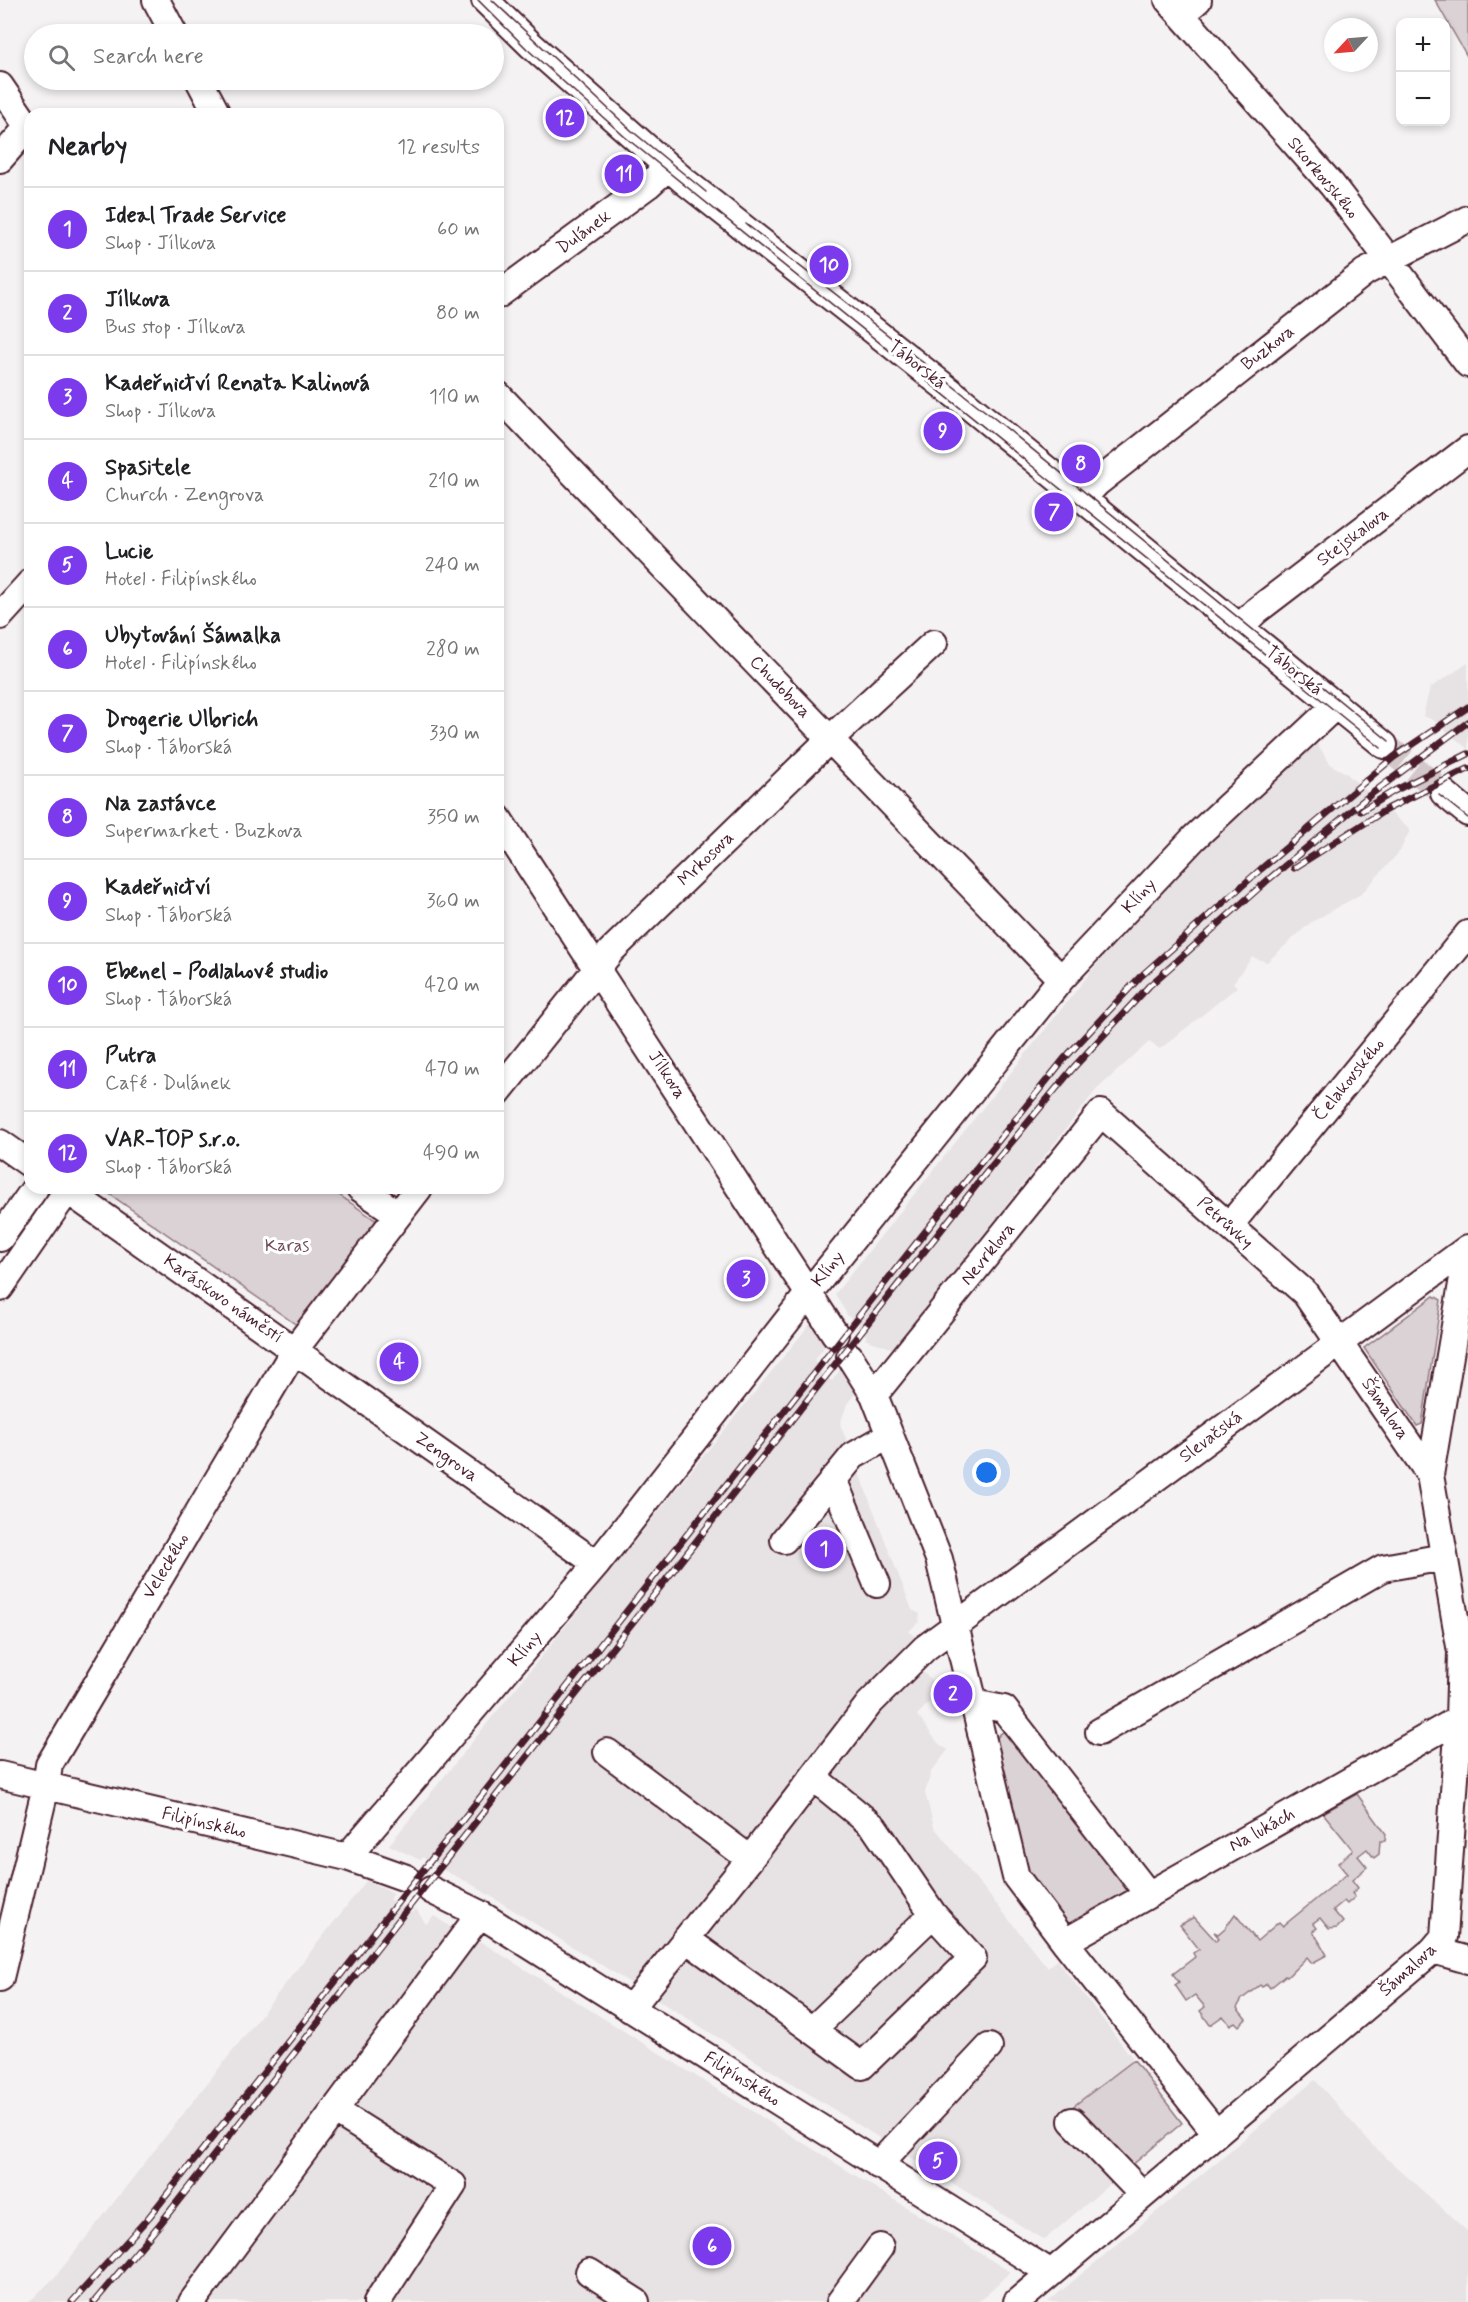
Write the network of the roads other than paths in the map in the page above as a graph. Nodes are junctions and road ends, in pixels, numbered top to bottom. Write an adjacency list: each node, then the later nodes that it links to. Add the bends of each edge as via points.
1 (156, 0): 4 (street)
2 (485, 0): 11 (street, Táborská)
3 (1182, 5): 13 (street, Skorkovského, via 1332,185)
4 (169, 24)
5 (0, 86): 8 (street)
6 (204, 90): 7 (street)
7 (214, 108)
8 (24, 122)
9 (24, 134): 10 (street)
10 (0, 159)
11 (668, 167): 14 (street, Dulánek); 18 (street, Táborská)
12 (1468, 219): 13 (street, Buzkova)
13 (1389, 260): 15 (street, Skorkovského); 18 (street, Buzkova, via 1365,272)
14 (504, 291)
15 (1468, 364)
16 (504, 401): 24 (street, Chudobova)
17 (1468, 448): 21 (street, Stejskalova)
18 (1083, 498): 21 (street, Táborská)
19 (24, 590): 20 (street)
20 (0, 616)
21 (1240, 627): 23 (street, Táborská)
22 (934, 643): 24 (street, Mrkosova)
23 (1336, 705): 25 (street, Táborská); 31 (street, Klíny, via 1194,838)
24 (830, 739): 30 (street, Mrkosova); 31 (street, Chudobova)
25 (1384, 745)
26 (1444, 793): 27 (street)
27 (1468, 813)
28 (504, 827): 30 (street, Jílkova)
29 (1468, 934): 42 (street, Čelakovského)
30 (597, 966): 32 (street, Mrkosova); 46 (street, Jílkova)
31 (1061, 980): 46 (street, Klíny)
32 (504, 1085)
33 (1101, 1113): 42 (street, Petrůvky); 51 (street, Nevrklova)
34 (0, 1143): 35 (street)
35 (24, 1160)
36 (31, 1194): 43 (street)
37 (62, 1194): 45 (street)
38 (72, 1194): 49 (street, Karáskovo náměstí)
39 (369, 1194): 41 (street)
40 (414, 1194): 41 (street)
41 (398, 1214): 49 (street, Karáskovo náměstí)
42 (1229, 1226): 48 (street, Petrůvky, via 1305,1293)
43 (0, 1238)
44 (1468, 1248): 48 (street, Slevačská); 53 (street, Šámalova)
45 (0, 1288)
46 (809, 1293): 47 (street, Jílkova); 57 (street, Klíny)
47 (835, 1334)
48 (1340, 1342): 53 (street, Šámalova); 59 (street, Slevačská)
49 (295, 1349): 57 (street, Zengrova); 67 (street, Veleckého, via 49,1765)
50 (850, 1357): 51 (street)
51 (874, 1395): 52 (street)
52 (890, 1435): 54 (street, via 852,1456); 59 (street, via 939,1559)
53 (1430, 1475): 56 (street, Šámalova)
54 (833, 1479): 55 (street); 58 (street)
55 (784, 1540)
56 (1444, 1557): 60 (street, Šámalova); 63 (street, via 1383,1568)
57 (597, 1564): 68 (street, Klíny)
58 (877, 1584)
59 (954, 1627): 61 (street); 66 (street, Slevačská, via 925,1648 869,1704)
60 (1465, 1651): 62 (street, Šámalova)
61 (973, 1703): 72 (street, via 1004,1709); 76 (street, via 1016,1877)
62 (1459, 1719): 72 (street, Na lukách); 77 (street, Šámalova, via 1444,1937)
63 (1099, 1732)
64 (607, 1752): 69 (street)
65 (0, 1774): 67 (street, Filipínského)
66 (813, 1777): 69 (street, Slevačská); 74 (street, via 874,1827)
67 (46, 1786): 68 (street, Filipínského); 79 (street, Veleckého)
68 (347, 1857): 70 (street, Filipínského)
69 (750, 1859): 75 (street, Slevačská)
70 (406, 1878)
71 (431, 1890): 73 (street, Filipínského)
72 (1148, 1894): 76 (street, Na lukách)
73 (480, 1914): 80 (street, Filipínského); 83 (street)
74 (933, 1914): 81 (street); 81 (street, via 973,1958 862,2066)
75 (686, 1939): 80 (street, Slevačská); 81 (street)
76 (1065, 1942): 85 (street)
77 (1433, 1950): 78 (street); 85 (street, Šámalova)
78 (1468, 1960)
79 (0, 1978)
80 (630, 2009): 86 (street, Filipínského)
81 (812, 2030)
82 (989, 2046): 86 (street)
83 (334, 2110): 91 (street); 92 (street, via 453,2185)
84 (1072, 2121): 87 (street)
85 (1216, 2133): 87 (street, Šámalova)
86 (878, 2165): 90 (street, Filipínského)
87 (1143, 2195): 90 (street, Šámalova)
88 (880, 2247): 94 (street)
89 (589, 2272): 93 (street)
90 (1051, 2273): 95 (street, Šámalova)
91 (192, 2302)
92 (377, 2302)
93 (636, 2302)
94 (840, 2302)
95 (1017, 2302)

